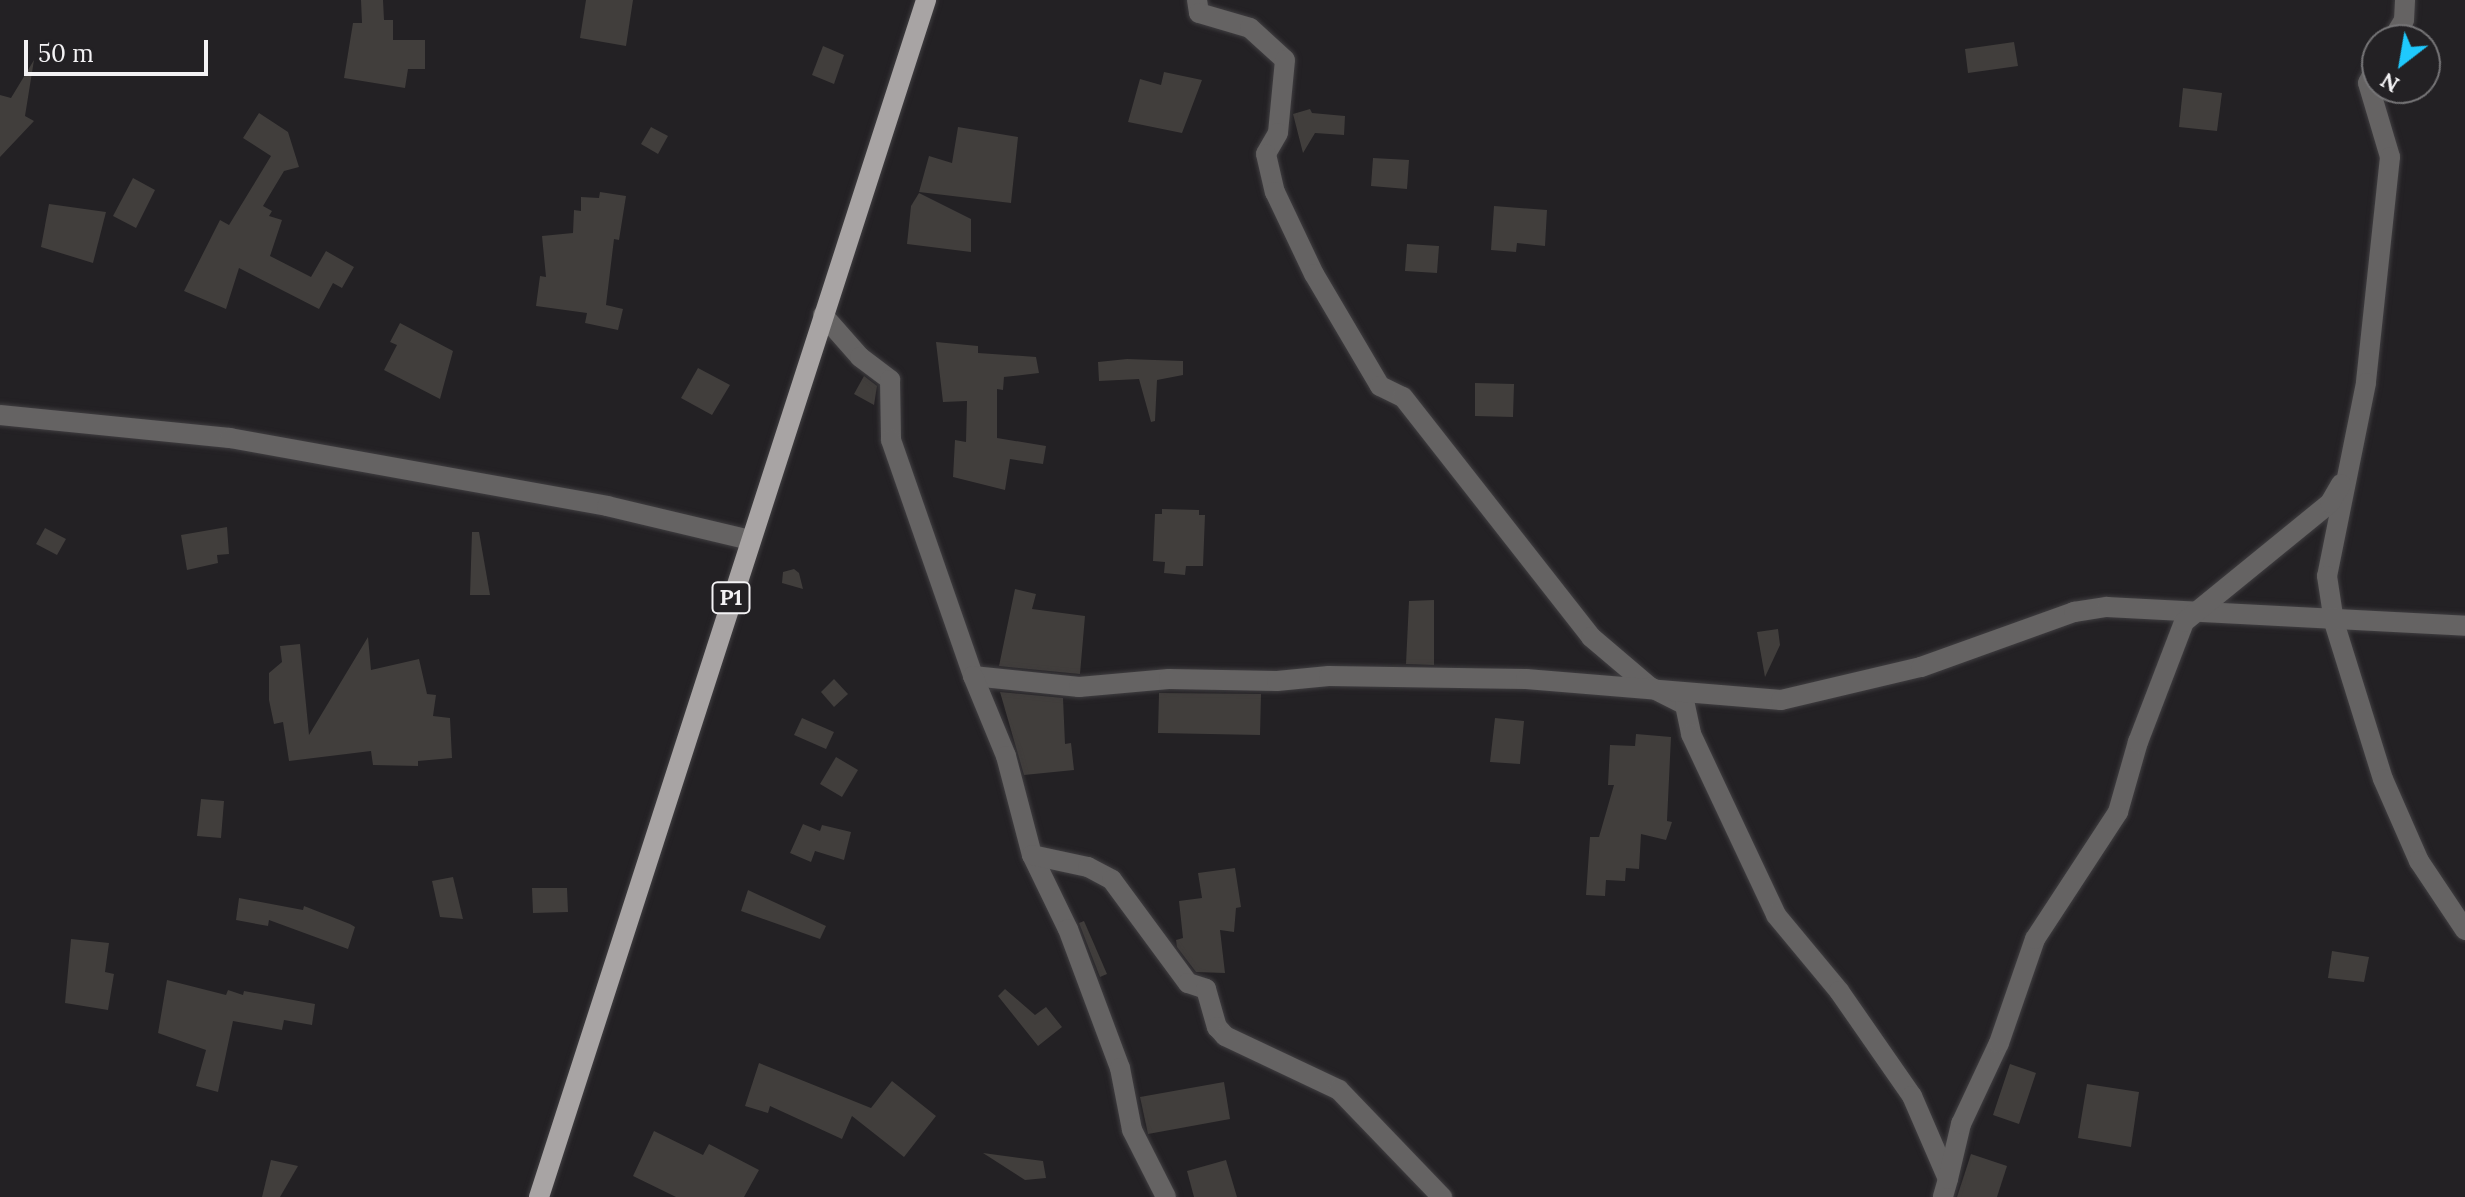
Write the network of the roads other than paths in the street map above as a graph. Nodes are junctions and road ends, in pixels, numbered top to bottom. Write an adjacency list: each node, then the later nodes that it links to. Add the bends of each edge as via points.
1 (926, 0): 6 (main road, P1)
2 (1197, 0): 14 (street, via 1199,13 1250,28 1285,60 1278,133 1266,154 1275,192 1314,274 1380,386 1403,397 1572,616)
3 (2405, 0): 4 (street)
4 (2402, 24)
5 (2374, 104): 8 (street, via 2390,157 2366,383)
6 (823, 315): 9 (main road, P1); 13 (street, via 860,357 890,380 891,440)
7 (0, 415): 9 (street, via 230,438 607,506)
8 (2345, 477): 10 (street, via 2330,503 2219,596); 11 (street, via 2327,576)
9 (750, 540): 18 (main road, P1)
10 (2196, 608): 11 (street); 14 (street, via 2074,612 1921,667 1781,700 1724,699); 17 (street, via 2174,640 2118,812 2035,939 1994,1057 1961,1124)
11 (2334, 622): 12 (street); 16 (street, via 2400,820 2419,861)
12 (2465, 626)
13 (973, 676): 14 (street, via 1079,687 1169,679 1277,681 1329,676); 15 (street, via 1006,756)
14 (1650, 687): 17 (street, via 1685,705 1691,734 1776,915 1902,1078)
15 (1032, 855): 19 (street, via 1068,929 1120,1068 1132,1130); 20 (street, via 1088,867 1112,880 1188,983 1206,989 1217,1027 1225,1036 1339,1090)
16 (2465, 930)
17 (1946, 1188)
18 (539, 1197)
19 (1166, 1197)
20 (1442, 1197)

